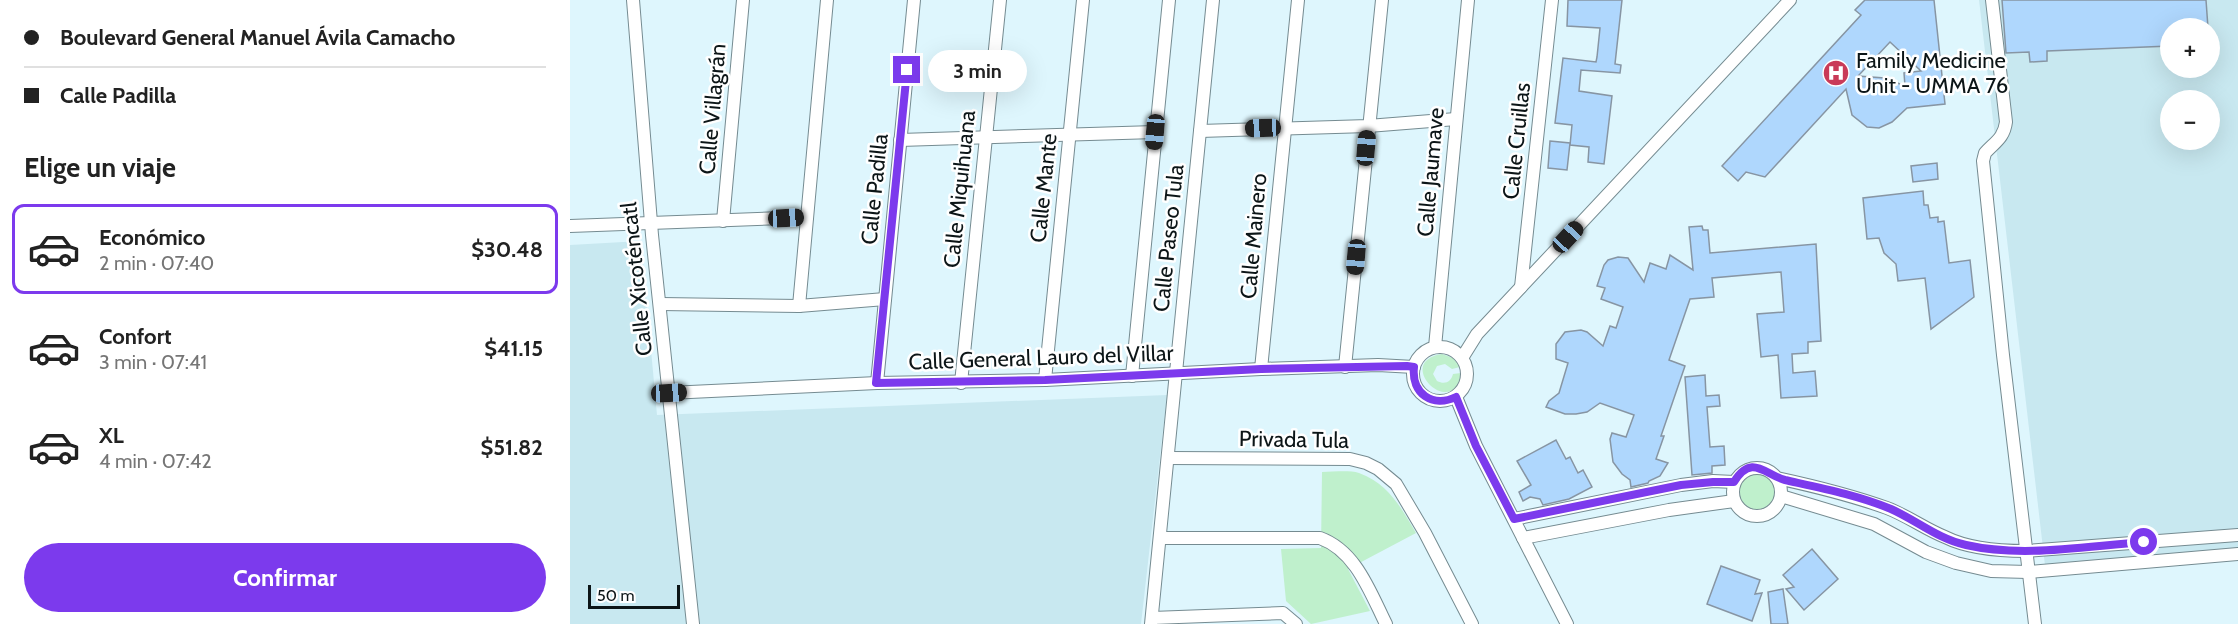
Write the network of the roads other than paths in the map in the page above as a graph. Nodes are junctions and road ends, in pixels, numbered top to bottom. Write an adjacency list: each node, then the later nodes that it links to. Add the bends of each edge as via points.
1 (633, 0): 25 (street, Calle Xicoténcatl)
2 (743, 0): 24 (street, Calle Villagrán)
3 (828, 0): 23 (street)
4 (914, 0): 22 (street, Calle Padilla)
5 (1000, 0): 21 (street, Calle Miquihuana)
6 (1083, 0): 20 (street, Calle Mante)
7 (1169, 0): 19 (street, Calle Paseo Tula)
8 (1213, 0): 18 (street, Calle Paseo Tula)
9 (1298, 0): 17 (street, Calle Mainero)
10 (1382, 0): 16 (street)
11 (1468, 0): 15 (street, Calle Jaumave)
12 (1552, 0): 27 (street, Calle Cruillas)
13 (1790, 0): 27 (street)
14 (1992, 0): 52 (street, via 2006,122 2005,132 1985,153 1983,161)
15 (1456, 118): 16 (street); 31 (street, Calle Jaumave)
16 (1368, 126): 17 (street); 33 (street)
17 (1284, 127): 18 (street); 35 (street, Calle Mainero)
18 (1200, 131): 36 (street, Calle Paseo Tula)
19 (1155, 132): 20 (street); 37 (street, Calle Paseo Tula)
20 (1069, 135): 21 (street); 38 (street, Calle Mante)
21 (986, 138): 22 (street); 40 (street, Calle Miquihuana)
22 (900, 140): 28 (street, Calle Padilla)
23 (807, 217): 24 (street); 30 (street)
24 (723, 221): 25 (street)
25 (651, 223): 26 (street); 29 (street, Calle Xicoténcatl)
26 (570, 226)
27 (1521, 287): 32 (street, via 1477,334)
28 (885, 298): 30 (street); 39 (street, Calle Padilla)
29 (661, 304): 30 (street); 41 (street, Calle Xicoténcatl)
30 (799, 306)
31 (1435, 348): 32 (street, via 1447,348); 34 (street, via 1421,355)
32 (1462, 358): 42 (street, via 1467,381)
33 (1345, 367): 34 (street, Calle General Lauro del Villar); 35 (street, Calle General Lauro del Villar)
34 (1414, 367): 42 (street, via 1417,388 1427,398 1440,402)
35 (1261, 369): 36 (street, Calle General Lauro del Villar)
36 (1176, 375): 37 (street, Calle General Lauro del Villar); 43 (street, Calle Paseo Tula)
37 (1132, 376): 38 (street, Calle General Lauro del Villar)
38 (1045, 380): 40 (street, Calle General Lauro del Villar)
39 (876, 383): 40 (street, Calle General Lauro del Villar); 41 (street, Calle General Lauro del Villar)
40 (961, 383)
41 (669, 393): 56 (street, Calle Xicoténcatl)
42 (1456, 397): 48 (street)
43 (1168, 458): 50 (street, Calle Paseo Tula); 59 (street, Privada Tula, via 1350,459 1378,468 1396,484 1425,532)
44 (1777, 478): 45 (street, via 1767,470 1754,468 1742,472); 46 (street); 52 (street, via 1890,509 1965,545)
45 (1734, 482): 47 (street); 48 (street, via 1681,485)
46 (1781, 496): 47 (street, via 1771,512 1759,516 1746,514); 54 (street, via 1874,524 1956,563 1991,571)
47 (1734, 501): 51 (street)
48 (1514, 519): 51 (street)
49 (2238, 535): 52 (street)
50 (1160, 538): 55 (street, Calle Paseo Tula); 58 (street, via 1320,538 1332,542 1351,558)
51 (1523, 538): 60 (street)
52 (2026, 551): 54 (street)
53 (2238, 555): 54 (street)
54 (2028, 572): 61 (street)
55 (1152, 621): 57 (street, via 1283,613)
56 (693, 624)
57 (1296, 624)
58 (1386, 624)
59 (1472, 624)
60 (1567, 624)
61 (2035, 624)

